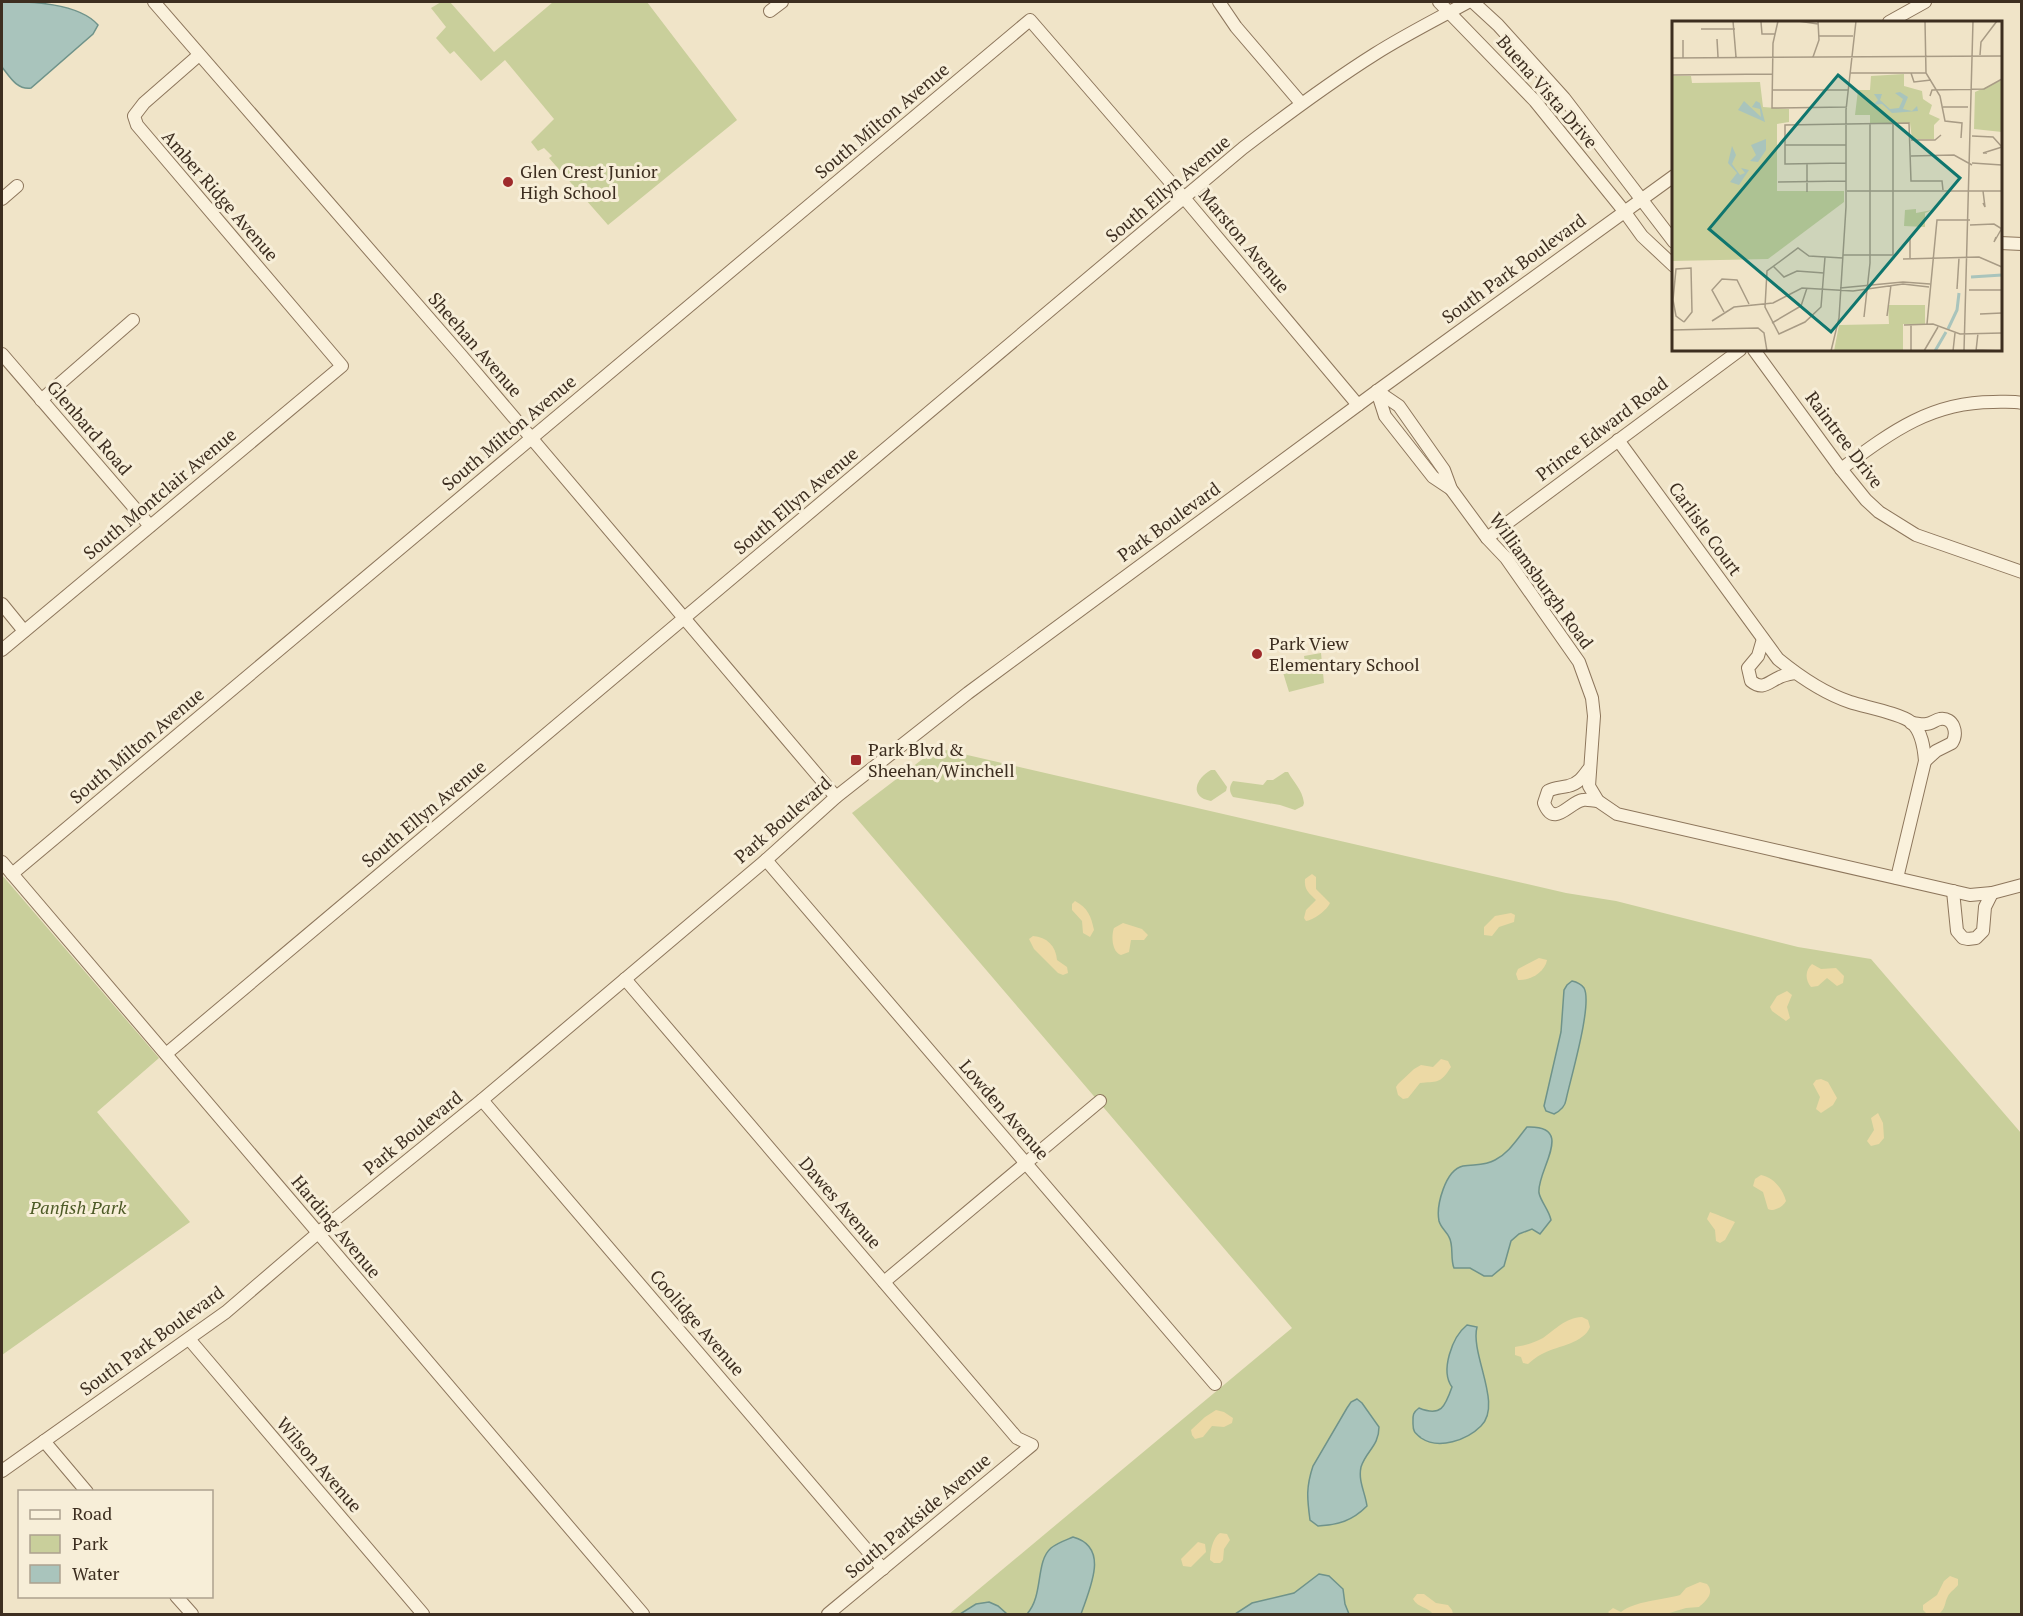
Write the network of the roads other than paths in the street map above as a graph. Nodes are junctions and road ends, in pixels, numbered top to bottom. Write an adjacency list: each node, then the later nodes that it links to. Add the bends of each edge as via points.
1 (154, 2): 12 (street, Sheehan Avenue)
2 (782, 2): 8 (street)
3 (1218, 2): 13 (street)
4 (1438, 2): 9 (street, Buena Vista Drive)
5 (1468, 2): 9 (street, South Ellyn Avenue)
6 (1473, 2): 18 (street, Buena Vista Drive, via 1564,98)
7 (1925, 2): 11 (street)
8 (770, 12)
9 (1450, 12): 13 (street, South Ellyn Avenue, via 1376,53); 19 (street, Buena Vista Drive, via 1534,101)
10 (1030, 20): 17 (street, Marston Avenue); 33 (street, South Milton Avenue)
11 (1891, 21)
12 (199, 55): 28 (street, Amber Ridge Avenue, via 144,103 134,116 137,125); 33 (street, Sheehan Avenue)
13 (1301, 103): 17 (street, South Ellyn Avenue)
14 (1672, 177): 18 (street, South Park Boulevard)
15 (17, 186): 16 (street)
16 (2, 199)
17 (1185, 199): 32 (street, Marston Avenue); 40 (street, South Ellyn Avenue)
18 (1642, 199): 19 (street, South Park Boulevard); 20 (street)
19 (1624, 211): 23 (street, via 1642,236); 29 (street, South Park Boulevard)
20 (1672, 240)
21 (2002, 243): 22 (street)
22 (2022, 244)
23 (1672, 264)
24 (133, 320): 30 (street)
25 (1739, 351): 34 (street, Prince Edward Road)
26 (1755, 351): 35 (street, Raintree Drive)
27 (2, 354): 30 (street, Glenbard Road)
28 (342, 366): 36 (street, South Montclair Avenue)
29 (1377, 391): 32 (street, Park Boulevard); 37 (street, Williamsburgh Road, via 1399,406)
30 (41, 400): 36 (street, Glenbard Road)
31 (2022, 403): 35 (street, via 1963,404 1929,413 1897,429)
32 (1358, 405): 48 (street, Park Boulevard, via 968,693)
33 (531, 438): 40 (street, Sheehan Avenue); 52 (street, South Milton Avenue)
34 (1618, 440): 37 (street, Prince Edward Road); 42 (street, Carlisle Court)
35 (1841, 469): 38 (street, Raintree Drive, via 1866,500 1898,525 1926,539)
36 (150, 526): 41 (street, South Montclair Avenue)
37 (1486, 538): 47 (street, Williamsburgh Road, via 1506,558 1579,662 1594,716)
38 (2022, 572)
39 (2, 604): 41 (street)
40 (685, 618): 48 (street, Sheehan Avenue); 58 (street, South Ellyn Avenue)
41 (24, 631): 43 (street, South Montclair Avenue)
42 (1763, 639): 44 (street, Carlisle Court); 44 (street, via 1758,656 1748,668 1751,681 1763,686)
43 (2, 650)
44 (1795, 673): 45 (street, Carlisle Court, via 1832,694)
45 (1911, 723): 46 (street, via 1923,741); 46 (street, via 1941,719 1955,729 1952,743)
46 (1925, 761): 53 (street)
47 (1588, 770): 49 (street, Williamsburgh Road, via 1589,786); 49 (street, via 1578,782 1548,791 1544,803 1548,811 1556,814 1583,800)
48 (836, 797): 50 (street, Park Boulevard)
49 (1598, 801): 53 (street, via 1617,814)
50 (766, 860): 57 (street, Park Boulevard); 61 (street, Lowden Avenue)
51 (2, 862): 52 (street, Harding Avenue)
52 (12, 874): 58 (street, Harding Avenue)
53 (1897, 879): 55 (street)
54 (2022, 885): 56 (street)
55 (1953, 891): 56 (street); 56 (street, via 1957,931 1963,938 1972,939 1983,931 1985,907)
56 (1992, 894)
57 (625, 980): 59 (street, Park Boulevard); 63 (street, Dawes Avenue)
58 (166, 1054): 62 (street, Harding Avenue)
59 (482, 1100): 62 (street, Park Boulevard); 70 (street, Coolidge Avenue)
60 (1100, 1101): 61 (street)
61 (1026, 1163): 63 (street); 65 (street, Lowden Avenue)
62 (318, 1233): 64 (street, South Park Boulevard); 72 (street, Harding Avenue)
63 (884, 1282): 67 (street, Dawes Avenue, via 1017,1438)
64 (189, 1339): 66 (street, South Park Boulevard); 74 (street, Wilson Avenue)
65 (1215, 1384)
66 (44, 1441): 68 (street, South Park Boulevard); 69 (street)
67 (1032, 1445): 70 (street, South Parkside Avenue)
68 (2, 1471)
69 (86, 1490)
70 (883, 1569): 75 (street, South Parkside Avenue)
71 (179, 1598): 73 (street)
72 (639, 1613)
73 (192, 1614)
74 (423, 1614)
75 (828, 1614)

